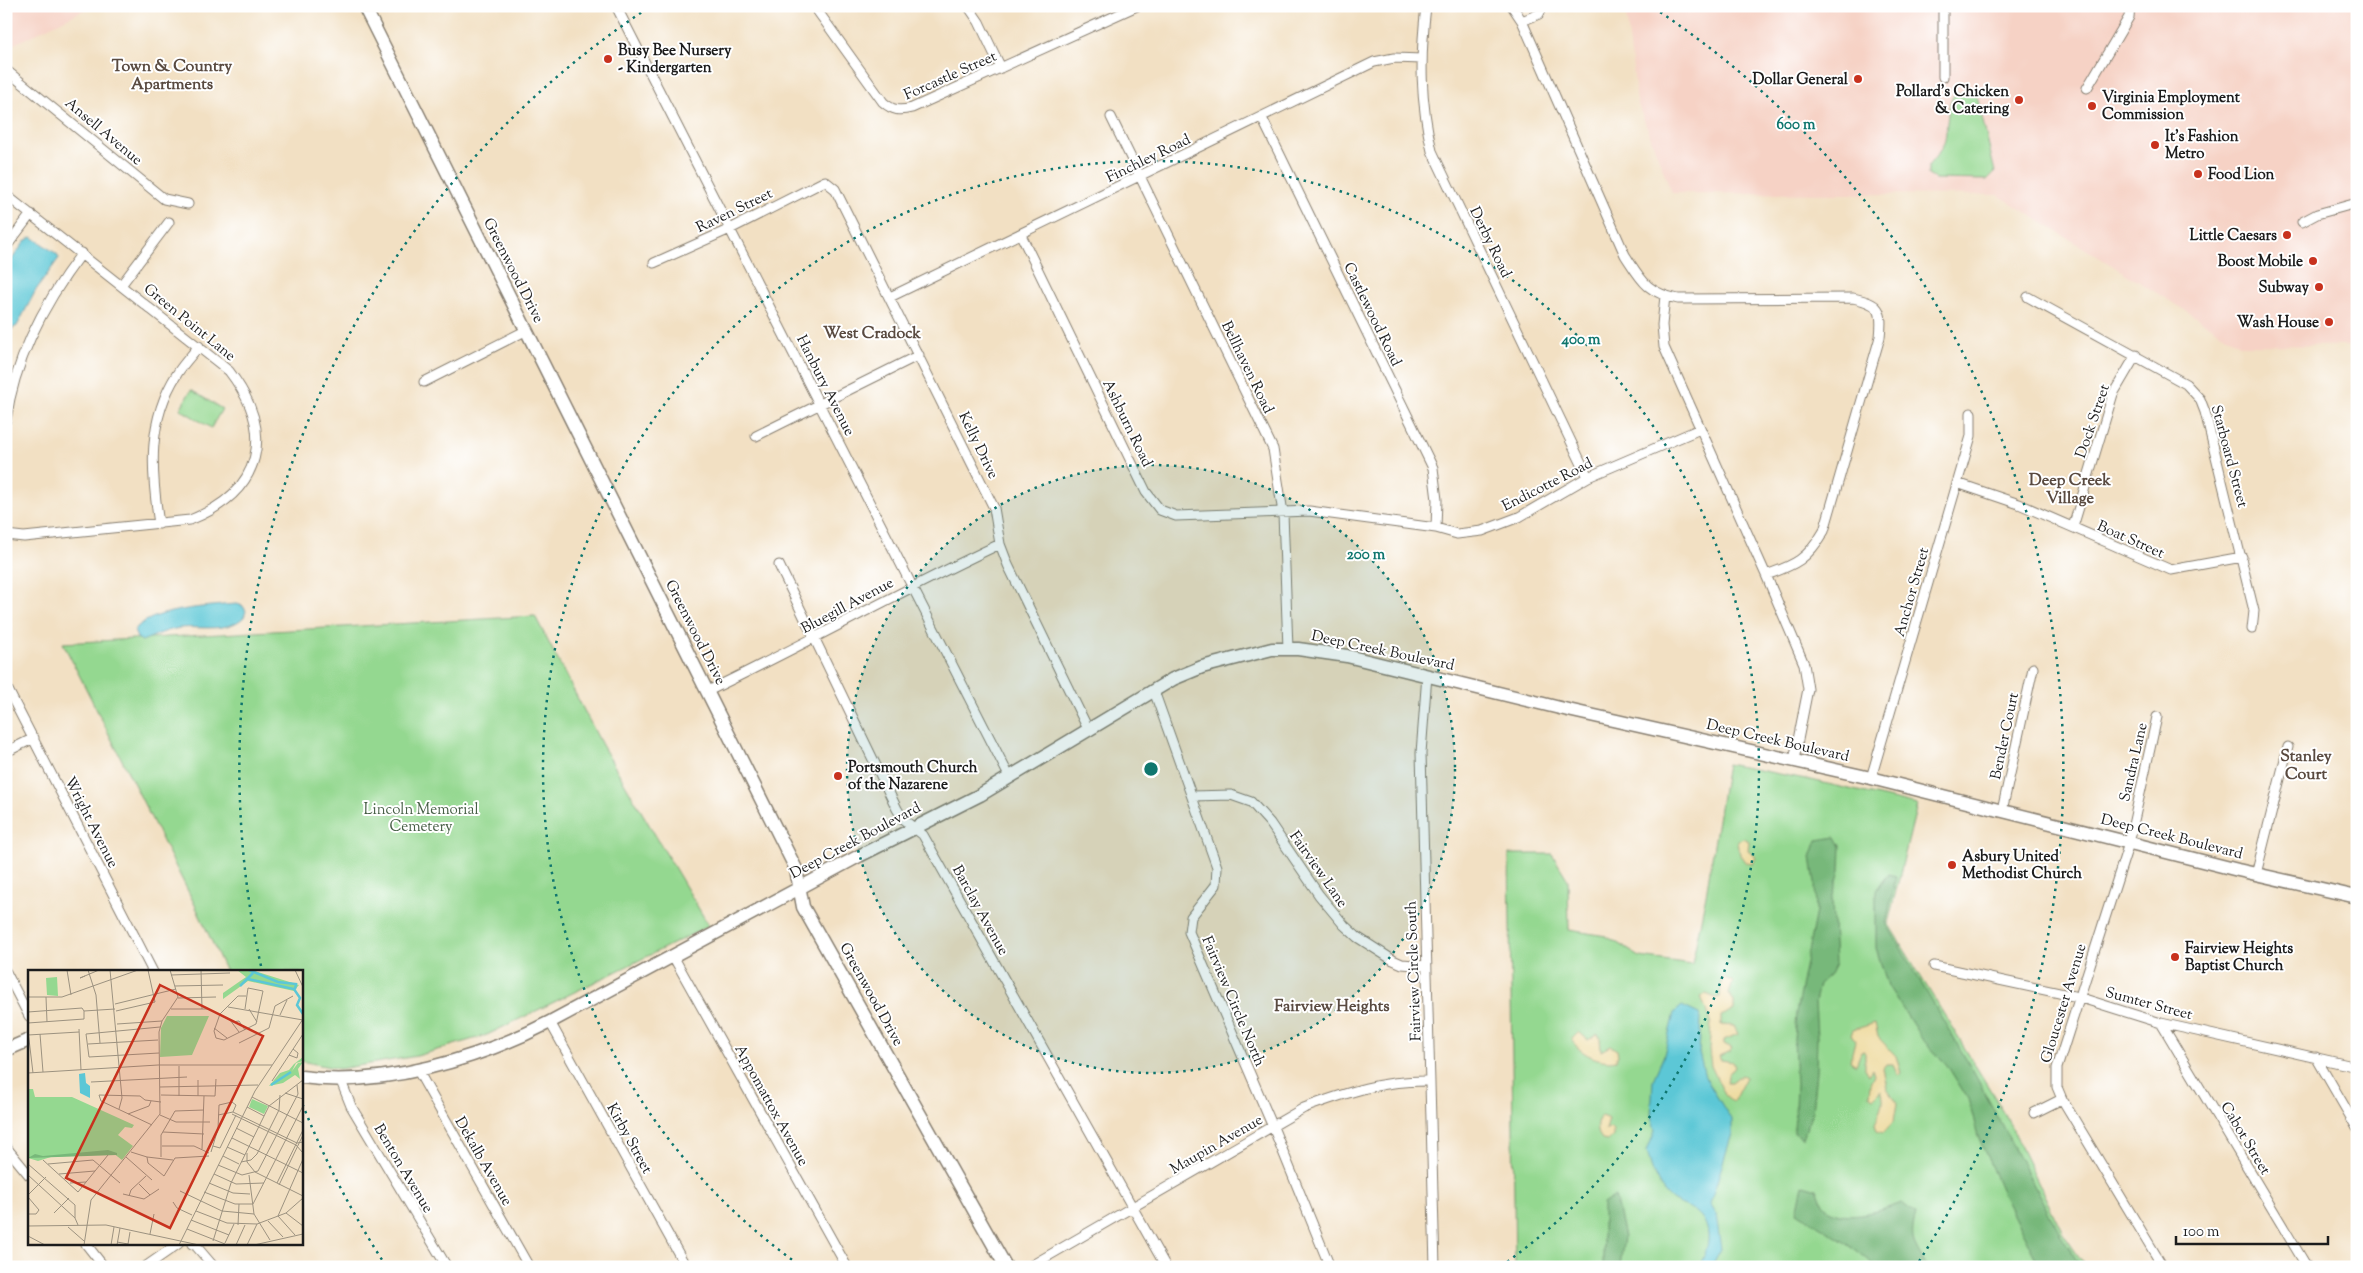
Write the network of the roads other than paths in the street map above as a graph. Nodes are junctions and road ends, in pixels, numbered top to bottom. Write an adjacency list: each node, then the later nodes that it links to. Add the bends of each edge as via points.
1 (364, 6): 36 (street, Greenwood Drive)
2 (616, 6): 27 (street, Hanbury Avenue)
3 (814, 6): 13 (street, Forcastle Street, via 821,20 890,108 900,111 912,108)
4 (968, 6): 13 (street)
5 (1138, 6): 13 (street, Forcastle Street)
6 (1426, 6): 12 (street, Derby Road)
7 (1512, 6): 11 (street)
8 (1544, 6): 11 (street, via 1540,14)
9 (1943, 6): 15 (street)
10 (2130, 6): 16 (street, via 2129,17)
11 (1522, 21): 33 (street, via 1625,255 1644,284)
12 (1422, 59): 18 (street, Finchley Road, via 1394,58 1374,62); 48 (street, Derby Road, via 1424,118 1432,151)
13 (1001, 68)
14 (6, 70): 22 (street, Ansell Avenue, via 164,199)
15 (1943, 77)
16 (2087, 88)
17 (1111, 117): 19 (street, Bellhaven Road)
18 (1262, 118): 19 (street, Finchley Road); 53 (street, Castlewood Road, via 1433,468 1438,500)
19 (1140, 177): 28 (street, Finchley Road); 50 (street, Bellhaven Road, via 1273,449)
20 (825, 181): 27 (street, Raven Street); 34 (street, Kelly Drive, via 835,188)
21 (6, 195): 24 (street, Green Point Lane)
22 (188, 204)
23 (2357, 204): 26 (street, via 2317,214)
24 (31, 214): 29 (street); 30 (street, Green Point Lane)
25 (169, 222): 32 (street)
26 (2302, 222)
27 (730, 228): 31 (street, Raven Street); 43 (street, Hanbury Avenue)
28 (1021, 234): 34 (street, Finchley Road); 50 (street, Ashburn Road, via 1146,492 1160,510 1176,516)
29 (6, 247)
30 (82, 253): 32 (street, Green Point Lane); 41 (street, via 38,319)
31 (654, 263)
32 (122, 284): 37 (street, Green Point Lane)
33 (1665, 296): 46 (street, via 1664,347); 58 (street, via 1678,299 1853,298 1871,302 1879,309 1880,337 1824,531 1813,550 1793,566)
34 (890, 297): 38 (street, Kelly Drive)
35 (2028, 297): 39 (street, Starboard Street)
36 (527, 330): 42 (street); 66 (street, Greenwood Drive)
37 (198, 346): 51 (street, via 177,374 157,425 152,466); 51 (street, Green Point Lane, via 229,371 242,388 252,406 257,444 252,465 229,499 190,520)
38 (919, 355): 43 (street); 55 (street, Kelly Drive, via 994,508)
39 (2136, 355): 52 (street, Dock Street, via 2113,394); 56 (street, Starboard Street, via 2186,384 2200,399)
40 (6, 373): 41 (street)
41 (17, 376): 45 (street)
42 (424, 382)
43 (821, 403): 47 (street); 59 (street, Hanbury Avenue)
44 (1970, 412): 49 (street, Anchor Street, via 1971,436)
45 (6, 420)
46 (1700, 429): 48 (street, Endicotte Road); 58 (street)
47 (756, 436)
48 (1588, 477): 53 (street, Endicotte Road, via 1519,517 1482,530 1457,534)
49 (1958, 484): 52 (street, Boat Street, via 2019,504); 75 (street, Anchor Street)
50 (1283, 513): 53 (street, Endicotte Road, via 1309,511); 62 (street, Bellhaven Road)
51 (158, 524): 54 (street, Green Point Lane, via 24,537)
52 (2073, 527): 56 (street, Boat Street, via 2171,570)
53 (1436, 528)
54 (7, 532)
55 (1000, 544): 59 (street, Bluegill Avenue); 69 (street, Kelly Drive)
56 (2242, 557): 60 (street, Starboard Street, via 2254,611)
57 (779, 565): 61 (street, Barclay Avenue)
58 (1766, 575): 73 (street, via 1804,664 1808,689)
59 (913, 585): 61 (street, Bluegill Avenue); 74 (street, Hanbury Avenue)
60 (2252, 629)
61 (813, 639): 66 (street, Bluegill Avenue); 78 (street, Barclay Avenue, via 897,809)
62 (1288, 649): 64 (street, Deep Creek Boulevard, via 1347,656); 67 (street, Deep Creek Boulevard, via 1272,649 1202,667)
63 (2033, 668): 77 (street, Bender Court)
64 (1427, 675): 73 (street, Deep Creek Boulevard); 84 (street, Fairview Circle South, via 1421,753)
65 (6, 686): 70 (street, Wright Avenue)
66 (708, 691): 81 (street, Greenwood Drive, via 796,869)
67 (1154, 691): 69 (street, Deep Creek Boulevard); 76 (street, Fairview Circle North)
68 (2157, 717): 79 (street, Sandra Lane)
69 (1088, 731): 74 (street, Deep Creek Boulevard)
70 (34, 738): 72 (street); 86 (street, Wright Avenue)
71 (2288, 748): 80 (street)
72 (6, 752)
73 (1794, 760): 75 (street, Deep Creek Boulevard)
74 (1010, 778): 78 (street, Deep Creek Boulevard)
75 (1871, 778): 77 (street, Deep Creek Boulevard)
76 (1192, 796): 84 (street, Fairview Lane, via 1232,795 1251,802 1270,823 1344,926 1393,960); 102 (street, Fairview Circle North, via 1214,855 1217,879 1192,917 1189,932)
77 (2002, 811): 79 (street, Deep Creek Boulevard)
78 (914, 827): 81 (street, Deep Creek Boulevard); 106 (street, Barclay Avenue, via 924,835)
79 (2129, 843): 80 (street, Deep Creek Boulevard); 88 (street, Gloucester Avenue)
80 (2256, 874): 82 (street, Deep Creek Boulevard)
81 (799, 888): 83 (street, Deep Creek Boulevard); 117 (street, Greenwood Drive, via 803,907)
82 (2357, 897)
83 (673, 956): 90 (street, Deep Creek Boulevard); 116 (street, Appomattox Avenue)
84 (1426, 966): 99 (street, Fairview Circle South)
85 (1934, 966): 88 (street, Sumter Street)
86 (152, 970)
87 (6, 972): 89 (street)
88 (2078, 997): 91 (street, Sumter Street); 100 (street, Gloucester Avenue, via 2057,1068 2057,1087)
89 (28, 1014)
90 (550, 1022): 96 (street, Deep Creek Boulevard, via 508,1042); 115 (street, Kirby Street)
91 (2161, 1023): 94 (street, Sumter Street); 123 (street, Cabot Street)
92 (28, 1040): 93 (street)
93 (6, 1050)
94 (2316, 1057): 95 (street, Sumter Street); 103 (street)
95 (2357, 1067)
96 (417, 1069): 98 (street, Deep Creek Boulevard, via 365,1080); 114 (street, Dekalb Avenue)
97 (302, 1077): 98 (street, Deep Creek Boulevard)
98 (341, 1081): 113 (street, Benton Avenue, via 351,1106)
99 (1430, 1081): 102 (street, Maupin Avenue, via 1403,1080 1353,1090 1304,1108); 121 (street, Fairview Circle South)
100 (2062, 1099): 101 (street); 122 (street, Gloucester Avenue)
101 (2034, 1113)
102 (1274, 1126): 106 (street, Maupin Avenue); 120 (street, Fairview Circle North)
103 (2357, 1128)
104 (6, 1147): 105 (street)
105 (28, 1174)
106 (1133, 1208): 118 (street, Maupin Avenue); 119 (street, Barclay Avenue)
107 (88, 1246): 110 (street)
108 (175, 1246): 111 (street)
109 (196, 1246): 112 (street)
110 (104, 1267)
111 (145, 1267)
112 (214, 1267)
113 (447, 1267)
114 (529, 1267)
115 (686, 1267)
116 (847, 1267)
117 (1006, 1267)
118 (1029, 1267)
119 (1166, 1267)
120 (1330, 1267)
121 (1435, 1267)
122 (2163, 1267)
123 (2307, 1267)

